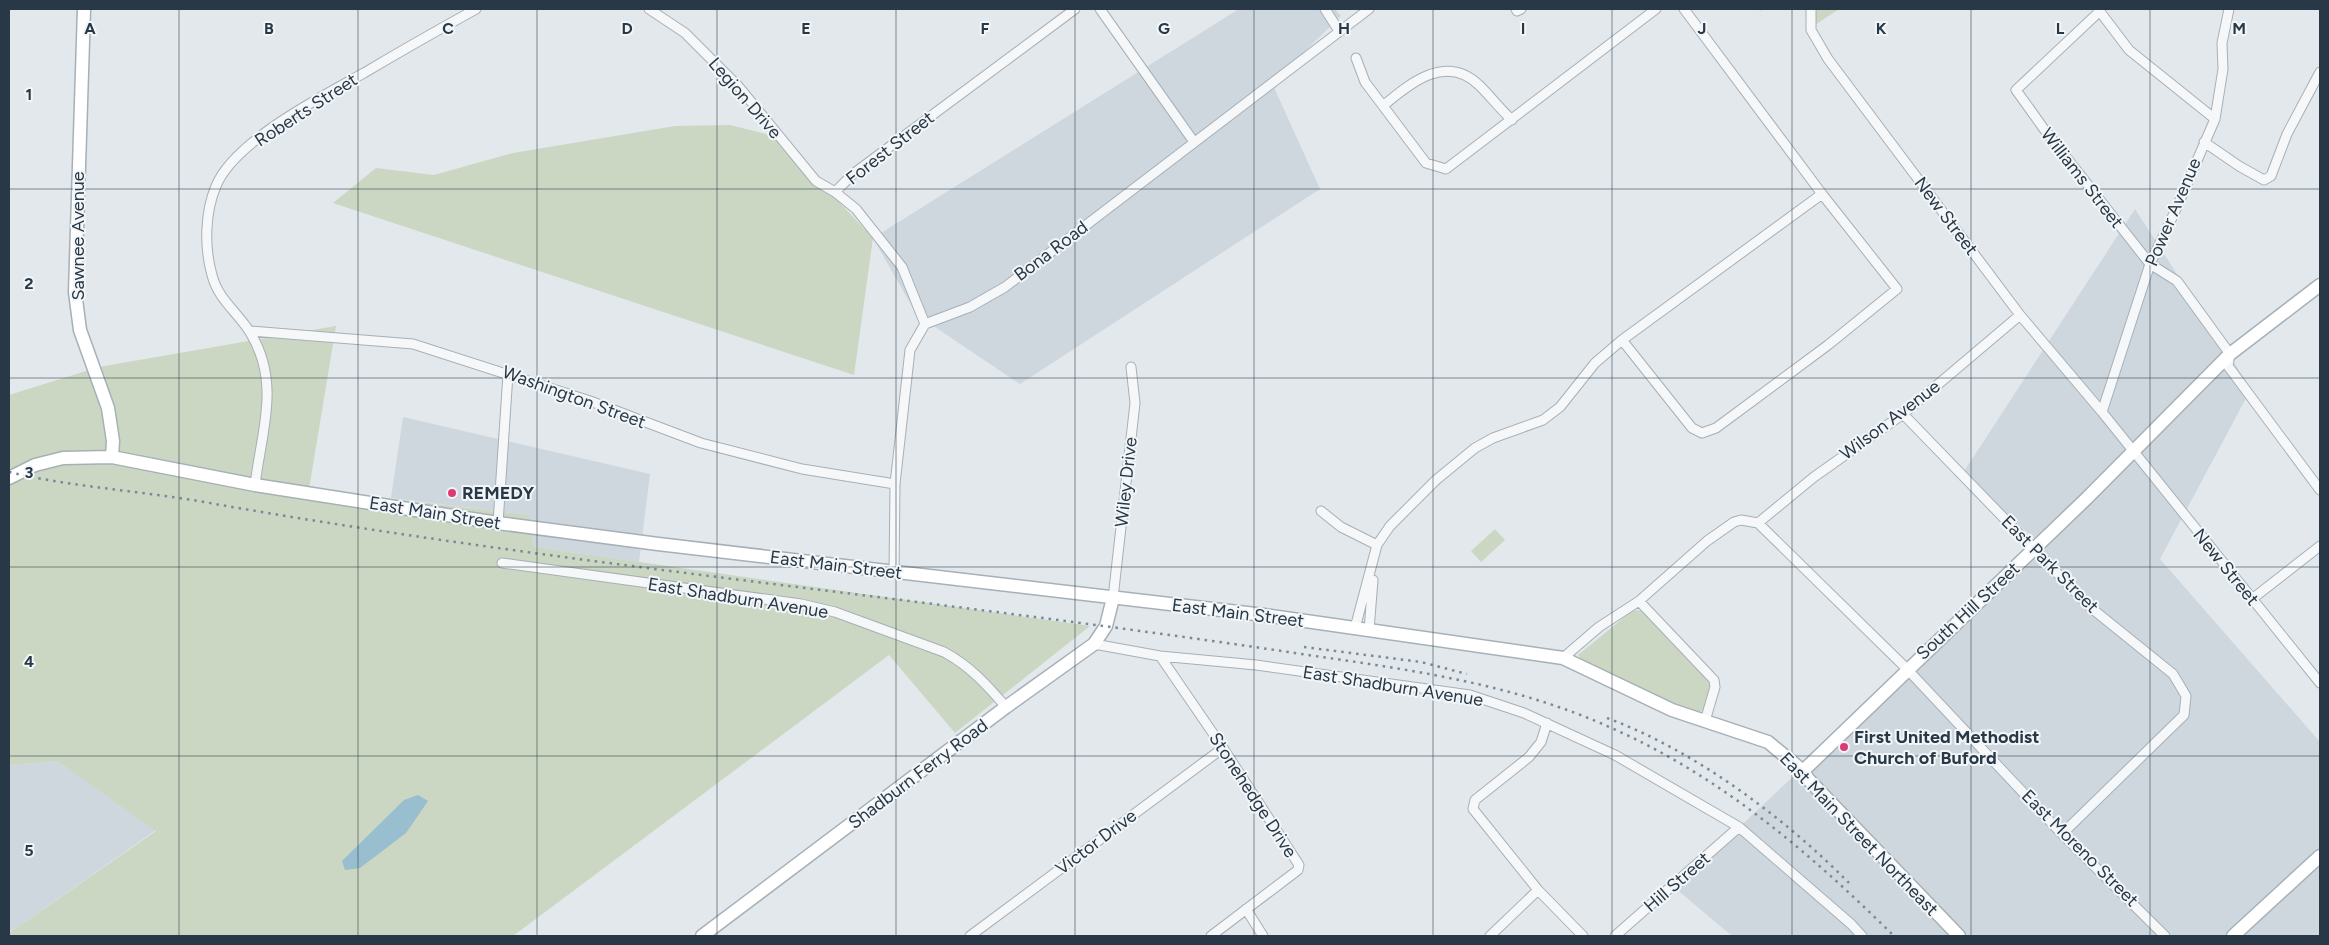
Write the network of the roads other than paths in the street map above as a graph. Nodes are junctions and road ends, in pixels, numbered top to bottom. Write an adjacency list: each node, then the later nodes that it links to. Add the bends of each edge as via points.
1 (84, 9): 35 (street, Sawnee Avenue, via 75,292 80,330 108,408)
2 (476, 9): 27 (street, Roberts Street, via 264,133 231,164 216,184 207,227 212,276 224,301)
3 (650, 9): 21 (street, Legion Drive, via 685,33 739,87 816,181)
4 (1075, 9): 21 (street, Forest Street, via 853,174)
5 (1100, 9): 19 (street)
6 (1325, 9): 13 (street)
7 (1369, 9): 13 (street, Bona Road)
8 (1656, 9): 18 (street)
9 (1684, 9): 22 (street)
10 (1811, 9): 25 (street, New Street, via 1811,30 1828,60)
11 (2229, 9): 17 (street, Power Avenue)
12 (2099, 10): 17 (street, via 2129,50); 23 (street, Williams Street, via 2016,90)
13 (1339, 31): 19 (street, Bona Road)
14 (1356, 58): 16 (street, via 1365,82)
15 (2320, 72): 20 (street, via 2287,134 2271,176 2264,180)
16 (1383, 106): 18 (street, via 1421,76 1442,71 1463,73 1480,85); 18 (street, via 1426,163 1446,169)
17 (2214, 119): 20 (street, Power Avenue)
18 (1512, 120)
19 (1194, 142): 26 (street, Bona Road, via 1005,287 970,307)
20 (2204, 142): 23 (street, Power Avenue)
21 (835, 192): 26 (street, Forest Street, via 856,210 902,267)
22 (1822, 194): 28 (street); 28 (street, via 1897,289 1716,428 1702,433 1692,428)
23 (2150, 264): 29 (street, via 2177,281); 32 (street, Power Avenue)
24 (2320, 286): 29 (street, South Hill Street)
25 (2020, 314): 32 (street, New Street); 33 (street, Wilson Avenue)
26 (925, 324): 37 (street, via 910,350)
27 (250, 331): 31 (street, Washington Street, via 414,344); 38 (street, Roberts Street, via 263,364 269,404)
28 (1622, 340): 43 (street, via 1595,363 1560,407 1543,420 1493,438 1442,474 1390,526)
29 (2230, 354): 34 (street, South Hill Street); 39 (street, via 2228,366)
30 (1131, 366): 49 (street, Wiley Drive, via 1135,403)
31 (508, 374): 37 (street, Washington Street, via 701,443 802,470); 42 (street)
32 (2102, 412): 34 (street)
33 (1903, 414): 41 (street, Wilson Avenue, via 1814,477); 45 (street, East Park Street)
34 (2132, 451): 45 (street, South Hill Street); 50 (street, New Street)
35 (112, 457): 36 (street, East Main Street, via 63,458 35,464); 38 (street, East Main Street)
36 (9, 478)
37 (895, 484): 48 (street)
38 (255, 485): 42 (street, East Main Street)
39 (2320, 490)
40 (1321, 511): 43 (street, via 1341,527)
41 (1758, 522): 51 (street, via 1734,522); 57 (street, East Moreno Street)
42 (498, 523): 48 (street, East Main Street)
43 (1377, 545): 47 (street)
44 (2320, 546): 50 (street)
45 (2034, 549): 57 (street, South Hill Street); 65 (street, East Park Street, via 2090,607 2173,674 2186,696 2184,715)
46 (502, 563): 59 (street, East Shadburn Avenue, via 801,604 834,612 944,652 972,670)
47 (1373, 565): 52 (street); 53 (street)
48 (894, 572): 49 (street, East Main Street)
49 (1113, 598): 52 (street, East Main Street); 54 (street, Shadburn Ferry Road, via 1106,626)
50 (2252, 599): 58 (street, New Street)
51 (1639, 601): 56 (street, via 1599,627); 60 (street, via 1714,680)
52 (1355, 628): 53 (street, East Main Street)
53 (1369, 630): 56 (street, East Main Street)
54 (1094, 644): 55 (street, East Shadburn Avenue); 59 (street, Shadburn Ferry Road)
55 (1160, 656): 61 (street, East Shadburn Avenue, via 1256,665 1470,695); 62 (street, Stonehedge Drive)
56 (1562, 658): 60 (street, East Main Street Northeast, via 1672,710)
57 (1907, 669): 63 (street, South Hill Street); 65 (street, East Moreno Street)
58 (2320, 683)
59 (1006, 707): 69 (street, Shadburn Ferry Road)
60 (1705, 721): 63 (street, East Main Street Northeast, via 1768,742)
61 (1548, 723): 64 (street, East Shadburn Avenue, via 1615,755); 67 (street, via 1542,742 1529,757 1475,800 1473,809)
62 (1223, 748): 68 (street, Stonehedge Drive, via 1299,865 1298,870); 70 (street, Victor Drive)
63 (1803, 771): 77 (street, East Main Street Northeast, via 1808,780)
64 (1739, 827): 75 (street, Hill Street); 76 (street, East Shadburn Avenue)
65 (2062, 834): 78 (street, East Moreno Street)
66 (2320, 859): 79 (street)
67 (1538, 890): 73 (street); 74 (street)
68 (1246, 909): 71 (street, Stonehedge Drive); 72 (street)
69 (702, 936)
70 (970, 936)
71 (1211, 936)
72 (1263, 936)
73 (1490, 936)
74 (1583, 936)
75 (1615, 936)
76 (1862, 936)
77 (1958, 936)
78 (2165, 936)
79 (2233, 936)

